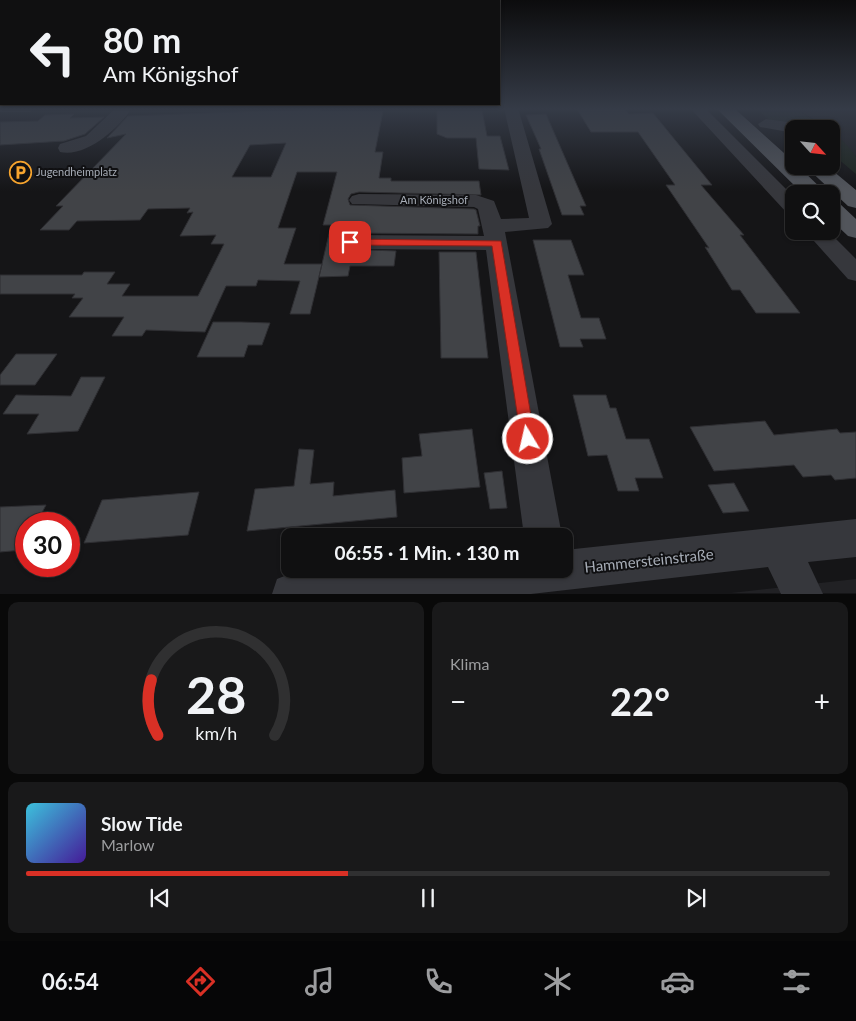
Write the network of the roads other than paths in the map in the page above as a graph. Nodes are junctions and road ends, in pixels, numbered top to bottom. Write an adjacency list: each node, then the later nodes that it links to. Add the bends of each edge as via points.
1 (96, 136): 5 (street)
2 (518, 136): 13 (street, via 541,224)
3 (724, 136): 8 (street)
4 (755, 136): 7 (main road)
5 (66, 148)
6 (826, 175): 10 (main road)
7 (807, 185)
8 (785, 199)
9 (359, 200): 13 (street, Am Königshof, via 476,201 487,205)
10 (856, 201)
11 (840, 216): 12 (main road)
12 (856, 231)
13 (495, 234): 15 (street); 17 (street, Am Königshof)
14 (825, 240): 16 (street)
15 (350, 242)
16 (856, 273)
17 (542, 528)
18 (856, 538): 19 (street, Hammersteinstraße)
19 (778, 546): 20 (street, Hammersteinstraße); 23 (street)
20 (573, 558)
21 (409, 578): 22 (street, Hammersteinstraße)
22 (292, 594)
23 (802, 594)

